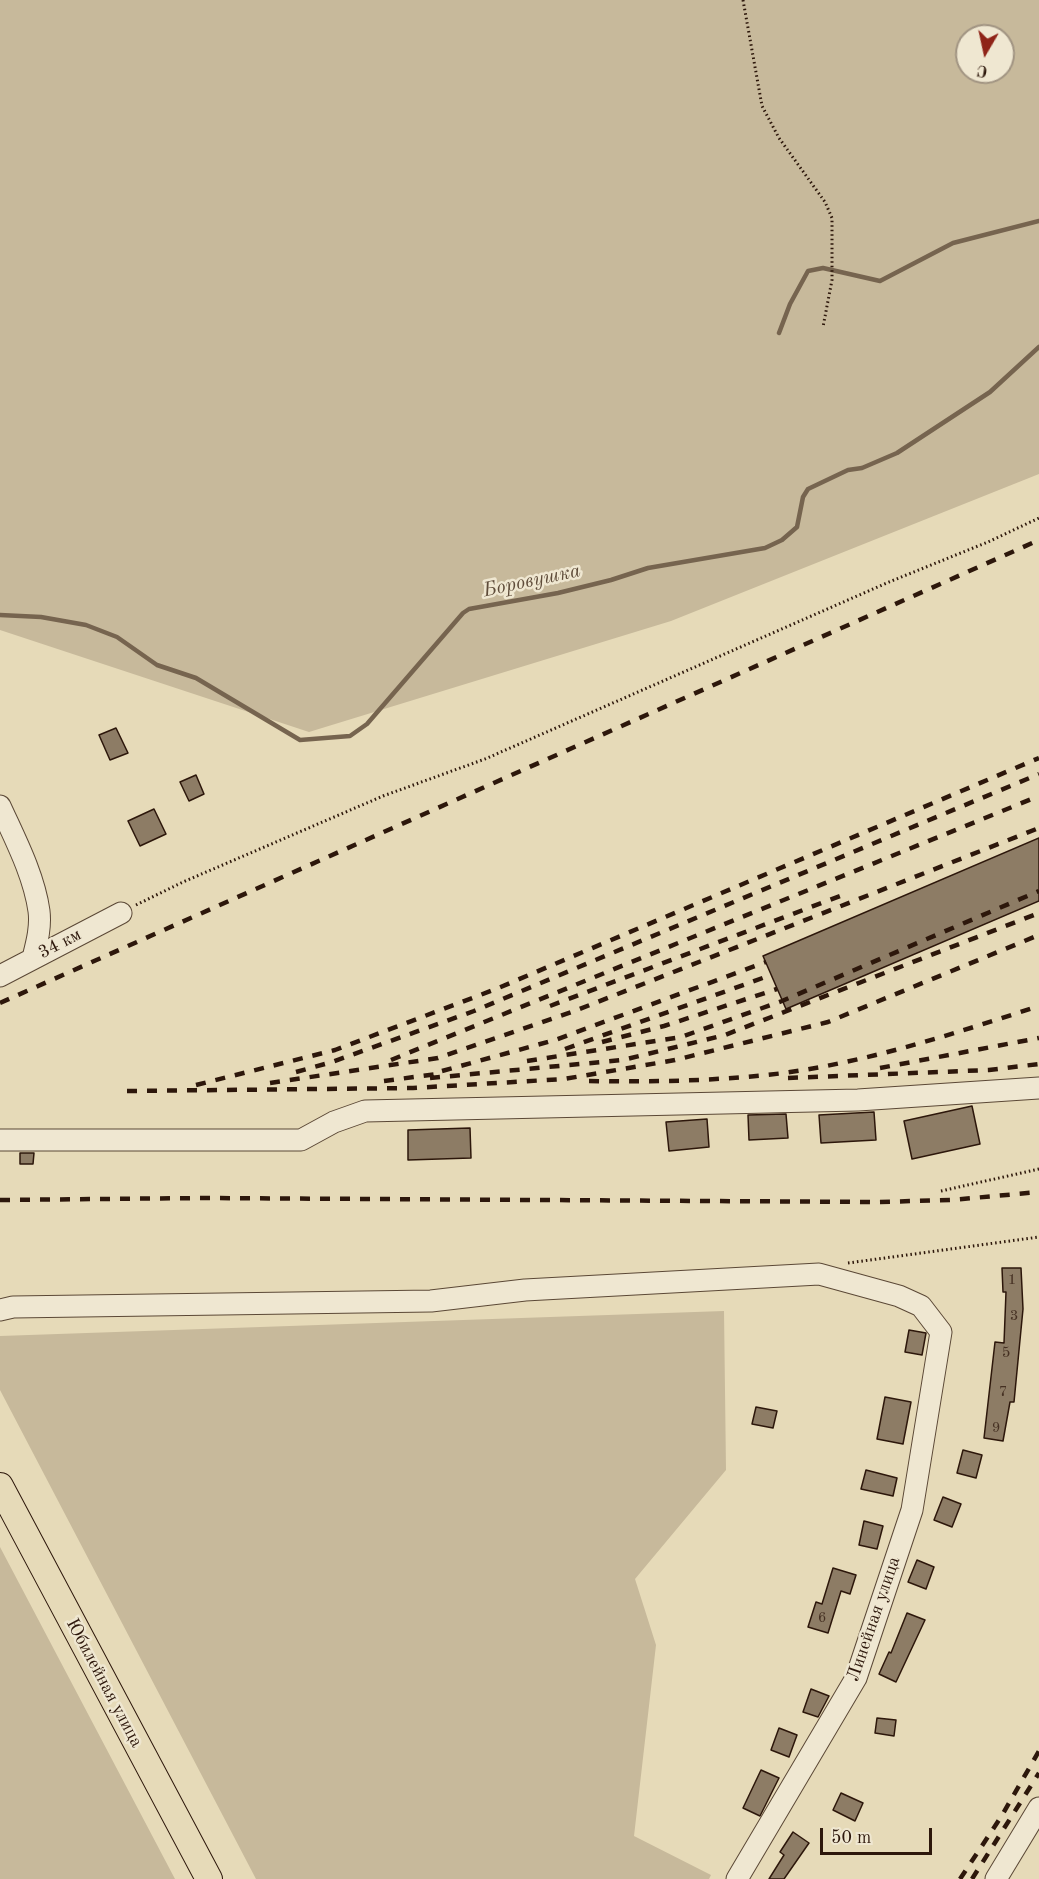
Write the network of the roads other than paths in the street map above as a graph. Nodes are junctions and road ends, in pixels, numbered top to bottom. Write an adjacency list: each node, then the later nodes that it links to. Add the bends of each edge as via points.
1 (0, 806): 3 (street, via 22,854 39,910)
2 (121, 913): 3 (street, 34 км)
3 (33, 958): 4 (street, 34 км)
4 (0, 976)
5 (1039, 1088): 6 (street, via 858,1100 365,1111 301,1140)
6 (0, 1140)
7 (0, 1310): 11 (street, Линейная улица, via 431,1301 525,1290 819,1274 921,1306 941,1332 912,1509 856,1678)
8 (0, 1486): 10 (main road, Юбилейная улица)
9 (1039, 1808): 12 (street)
10 (209, 1879)
11 (737, 1879)
12 (996, 1879)

